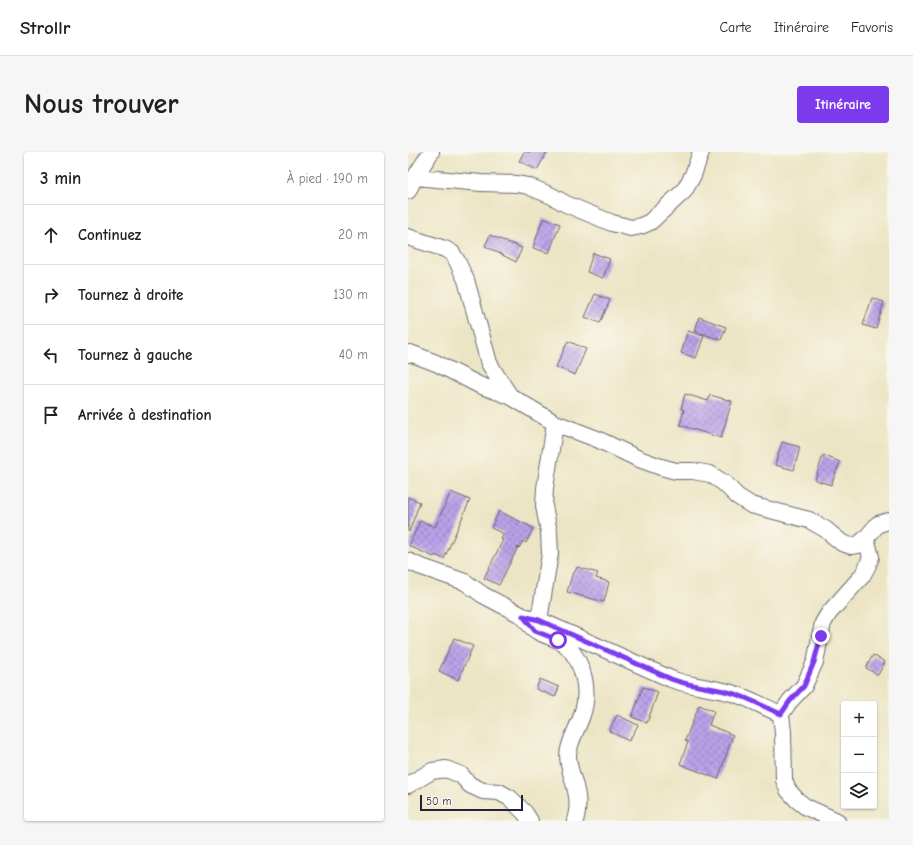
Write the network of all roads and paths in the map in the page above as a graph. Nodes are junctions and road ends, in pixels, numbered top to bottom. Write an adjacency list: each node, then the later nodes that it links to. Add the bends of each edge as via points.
1 (431, 152): 3 (street)
2 (701, 152): 3 (street, via 694,175 684,191 650,222 631,228 612,223 528,186 481,183)
3 (411, 184)
4 (408, 237): 6 (street, via 452,253 466,280 489,363)
5 (409, 353): 6 (street, via 436,363 479,385)
6 (510, 396): 7 (street)
7 (555, 423): 9 (street, via 661,467 710,474 750,505 809,520 842,543 858,545); 12 (street, via 544,488 550,554)
8 (889, 521): 9 (street, via 878,524)
9 (866, 538): 13 (street, via 871,557 867,567 823,623 814,662 804,686)
10 (408, 560): 11 (street, via 465,582 483,595)
11 (523, 616): 12 (street); 16 (street, via 535,631 567,646 580,663 582,670 585,685 584,706 568,754 568,765 578,796)
12 (539, 620): 13 (street, via 680,683 736,694)
13 (781, 714): 17 (street, via 784,780 788,790 806,807)
14 (408, 785): 15 (street, via 432,771 446,769 461,775 470,785 483,791 499,792 510,798 525,812)
15 (530, 821)
16 (575, 821)
17 (837, 821)

